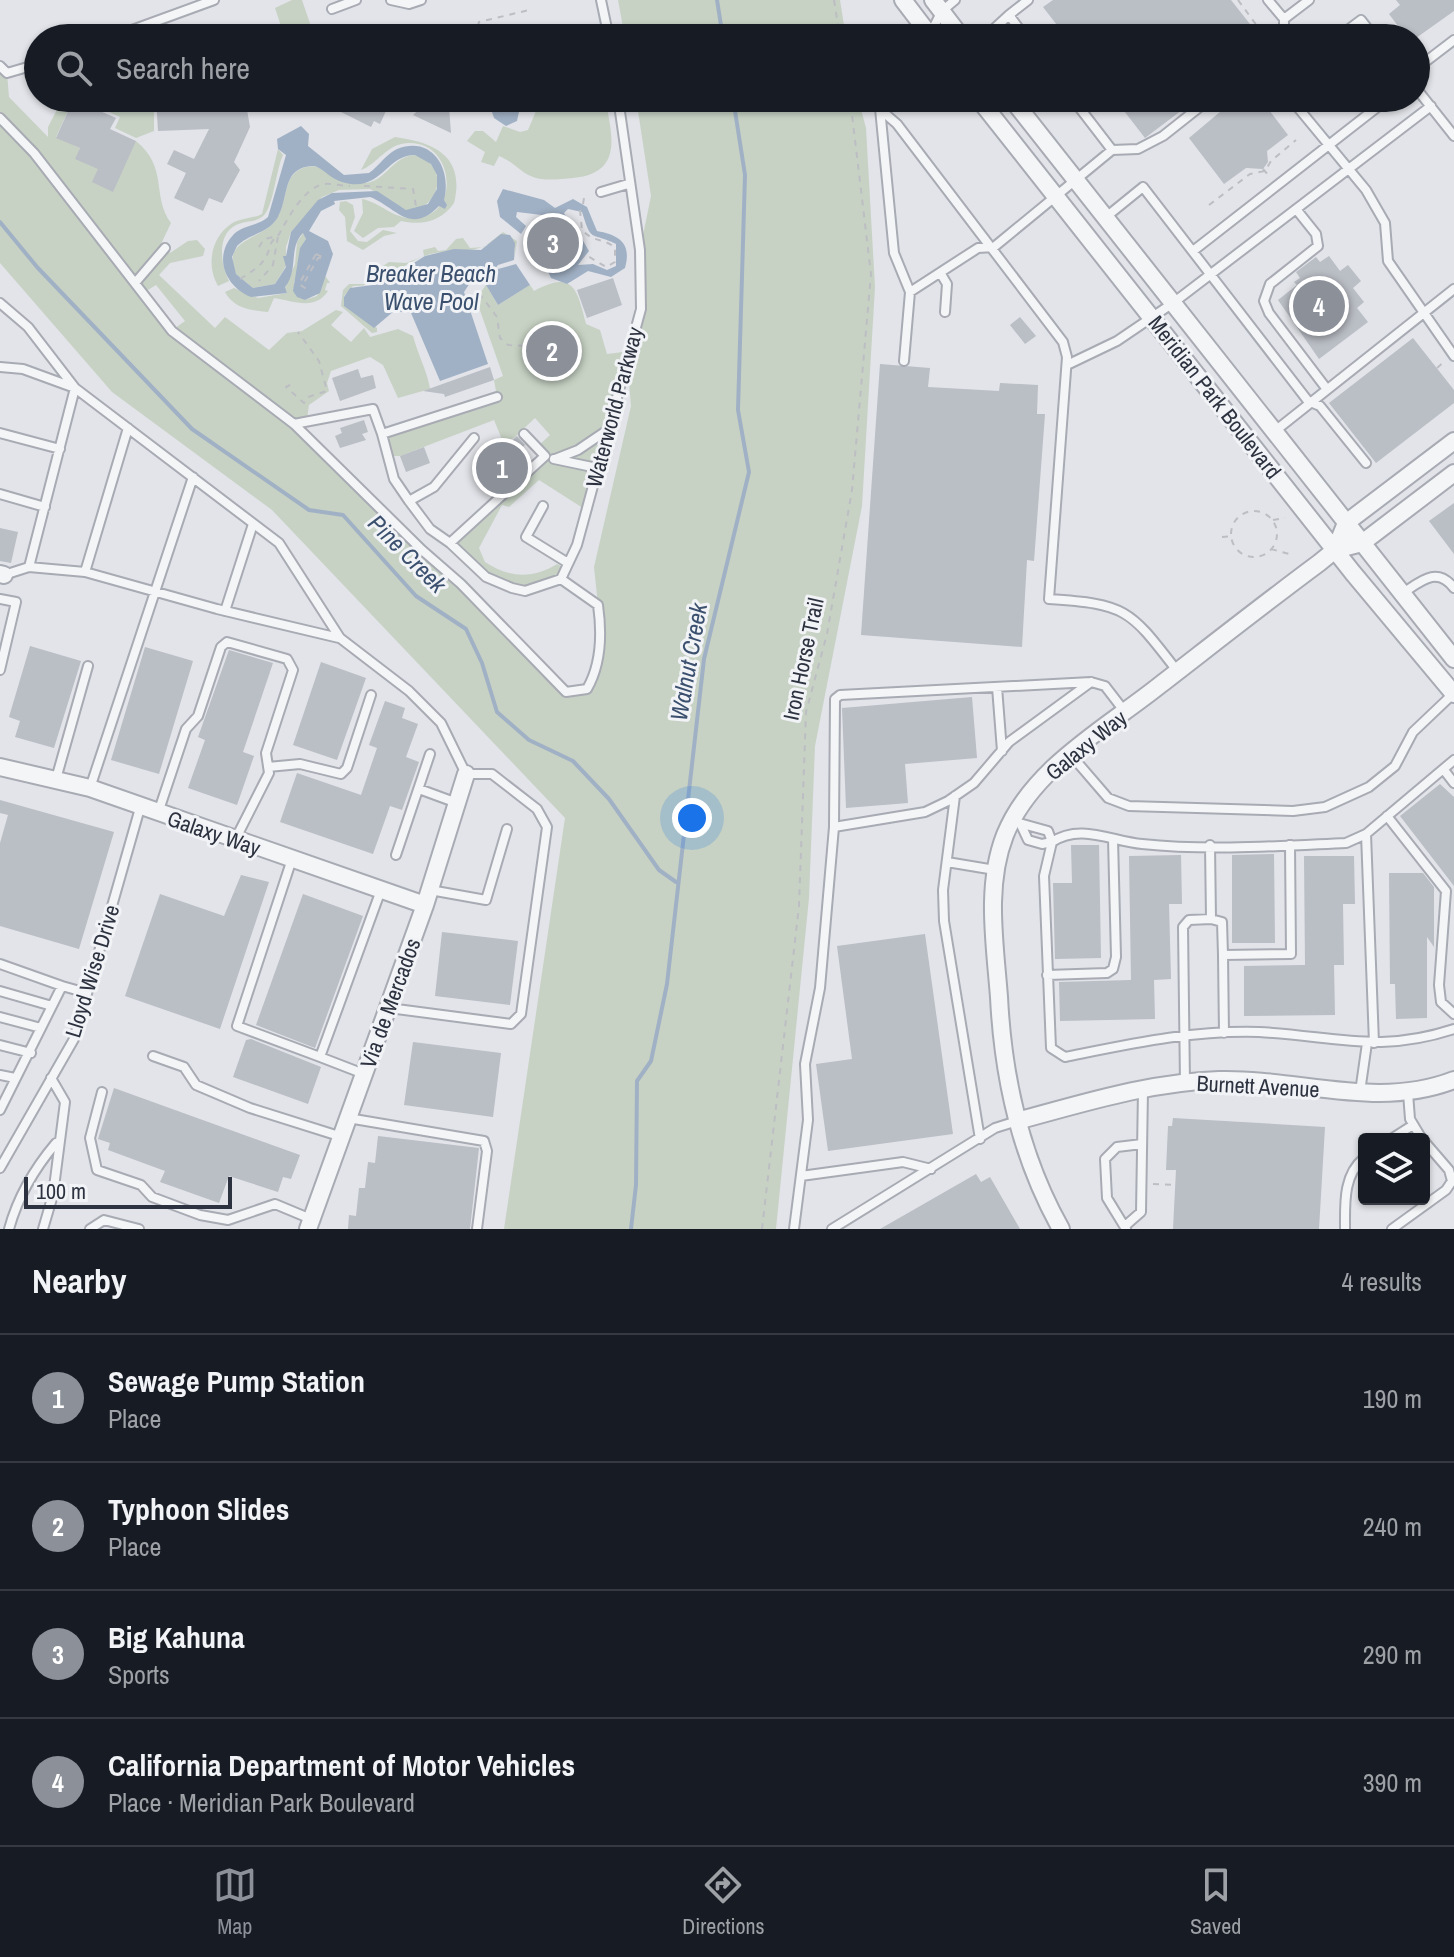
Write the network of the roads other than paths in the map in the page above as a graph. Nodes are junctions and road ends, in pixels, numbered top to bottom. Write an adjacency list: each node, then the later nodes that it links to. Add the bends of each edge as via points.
1 (214, 0): 14 (lane)
2 (356, 0): 11 (lane)
3 (391, 0): 4 (lane)
4 (421, 0)
5 (601, 0): 15 (lane)
6 (903, 0): 16 (street)
7 (1028, 0): 12 (lane)
8 (1268, 0): 13 (lane)
9 (1309, 0): 13 (lane)
10 (943, 4): 17 (lane); 18 (street)
11 (332, 9)
12 (1009, 15): 19 (lane); 20 (lane)
13 (1284, 19): 21 (lane)
14 (148, 24)
15 (606, 24)
16 (920, 24)
17 (935, 24)
18 (954, 24)
19 (999, 24)
20 (1016, 24)
21 (1284, 24)
22 (1454, 40): 23 (lane)
23 (1430, 58)
24 (0, 66): 25 (lane, via 7,73)
25 (24, 68)
26 (1431, 106): 38 (lane)
27 (620, 112): 43 (lane, Waterworld Parkway)
28 (882, 112): 55 (lane, via 894,253)
29 (883, 112): 48 (lane)
30 (989, 112): 45 (street, Meridian Park Boulevard)
31 (1022, 112): 42 (street, Meridian Park Boulevard)
32 (1083, 112): 40 (lane)
33 (1193, 112): 40 (lane, via 1138,149)
34 (1301, 112): 39 (lane)
35 (1371, 112): 39 (lane)
36 (1423, 112): 41 (lane)
37 (0, 118): 53 (lane, via 34,153)
38 (1454, 136)
39 (1328, 146): 41 (lane); 50 (lane)
40 (1112, 150): 42 (lane)
41 (1347, 170): 46 (lane); 59 (lane, via 1385,223 1388,261)
42 (1075, 178): 45 (lane); 47 (street, Meridian Park Boulevard)
43 (628, 184): 44 (lane); 71 (lane, Waterworld Parkway, via 640,250 641,309)
44 (601, 192)
45 (1058, 198): 48 (lane); 60 (street, Meridian Park Boulevard)
46 (1296, 209): 51 (lane); 66 (lane, via 1316,234 1318,246 1270,284 1264,301)
47 (1106, 217): 50 (lane, via 1143,187); 57 (street, Meridian Park Boulevard)
48 (994, 247): 52 (lane, via 978,248); 63 (lane, via 1063,342)
49 (165, 248): 53 (lane)
50 (1193, 251): 51 (lane)
51 (1211, 273): 57 (lane); 68 (lane)
52 (941, 274): 55 (lane); 58 (lane, via 947,284)
53 (135, 283): 69 (lane, via 172,331)
54 (1454, 289): 59 (lane)
55 (910, 292): 62 (lane)
56 (0, 303): 65 (lane, via 28,327)
57 (1173, 303): 60 (lane); 72 (street, Meridian Park Boulevard)
58 (945, 312)
59 (1423, 313): 61 (lane); 66 (lane)
60 (1151, 316): 63 (lane, via 1117,341); 92 (street, Meridian Park Boulevard)
61 (1454, 356)
62 (904, 361)
63 (1067, 365): 107 (lane, via 1049,599 1097,602 1124,611)
64 (0, 367): 65 (lane, via 23,369)
65 (75, 388): 70 (lane); 78 (lane)
66 (1326, 388): 68 (lane)
67 (497, 397): 74 (lane)
68 (1308, 401): 72 (lane); 80 (lane, via 1320,406)
69 (294, 424): 74 (lane, via 373,409); 97 (lane, via 566,692 587,689 595,676 602,633 598,605)
70 (128, 428): 83 (lane); 95 (lane)
71 (609, 428): 79 (lane, via 578,450); 81 (lane, Waterworld Parkway)
72 (1274, 431): 88 (street, Meridian Park Boulevard)
73 (0, 433): 78 (lane)
74 (382, 434): 85 (lane, via 394,479)
75 (524, 434): 79 (lane)
76 (474, 438): 85 (lane, via 434,487)
77 (1454, 441): 88 (street)
78 (60, 449): 87 (lane)
79 (550, 458): 81 (lane); 90 (lane)
80 (1366, 463)
81 (597, 468): 93 (lane, Waterworld Parkway)
82 (1454, 473): 91 (street, Galaxy Way)
83 (193, 477): 89 (lane); 99 (lane)
84 (0, 494): 87 (lane)
85 (409, 501): 90 (lane, via 430,529)
86 (543, 506): 93 (lane, via 526,537)
87 (45, 507): 94 (lane)
88 (1346, 523): 91 (street, Meridian Park Boulevard); 92 (street, Galaxy Way)
89 (253, 524): 102 (lane); 103 (lane, via 279,543)
90 (450, 543): 97 (lane, via 486,577 525,591)
91 (1362, 543): 92 (street, Galaxy Way); 100 (street, Meridian Park Boulevard)
92 (1335, 550): 107 (street, Galaxy Way); 110 (street, Meridian Park Boulevard)
93 (568, 563): 97 (lane, Waterworld Parkway)
94 (29, 567): 95 (lane); 96 (lane)
95 (85, 572): 99 (lane)
96 (2, 574)
97 (561, 579)
98 (1454, 588): 100 (lane, via 1447,578 1437,576)
99 (155, 592): 102 (lane); 123 (lane)
100 (1403, 593): 104 (street, Meridian Park Boulevard)
101 (0, 599): 106 (lane, via 16,602)
102 (225, 611): 103 (lane)
103 (340, 638): 120 (lane, via 441,723)
104 (1454, 659)
105 (88, 666): 121 (lane)
106 (0, 670)
107 (1178, 672): 112 (street, Galaxy Way)
108 (1091, 682): 109 (lane); 112 (lane, via 1105,686); 113 (lane)
109 (997, 687): 113 (lane); 131 (lane, via 840,695 832,712)
110 (1454, 694): 115 (lane, via 1413,732 1395,766 1369,787 1325,807 1293,811 1129,806 1108,798)
111 (371, 695): 118 (lane, via 341,774 300,764)
112 (1126, 713): 115 (street, Galaxy Way)
113 (1002, 751): 125 (lane)
114 (430, 754): 124 (lane)
115 (1071, 755): 130 (street, Galaxy Way, via 1036,786)
116 (1454, 760): 119 (lane)
117 (0, 767): 121 (street, Galaxy Way)
118 (268, 767): 128 (lane, via 266,753 293,670 287,659 227,642 198,716 186,729); 135 (lane)
119 (1444, 770): 122 (lane); 129 (lane)
120 (466, 774): 126 (street, Via de Mercados); 153 (lane, via 492,774 537,809 547,827 521,1014 511,1024)
121 (56, 779): 123 (street, Galaxy Way)
122 (1454, 783)
123 (90, 788): 127 (street, Galaxy Way)
124 (419, 789): 126 (lane); 139 (lane)
125 (955, 796): 131 (lane, via 925,812); 141 (lane)
126 (457, 803): 144 (street, Via de Mercados)
127 (140, 808): 128 (street, Galaxy Way); 151 (lane, Lloyd Wise Drive)
128 (158, 814): 135 (street, Galaxy Way)
129 (1387, 816): 133 (lane); 154 (lane, via 1446,891 1439,985 1441,1002)
130 (1016, 823): 136 (lane, via 1048,831); 136 (lane, via 1028,840); 142 (street, Galaxy Way)
131 (834, 827): 189 (lane, via 820,988 805,1064 808,1120)
132 (507, 829): 144 (lane, via 486,900)
133 (1366, 834): 138 (lane, via 1346,843); 160 (lane)
134 (1113, 839): 136 (lane, via 1077,833); 137 (lane); 148 (lane, via 1113,969)
135 (235, 840): 140 (street, Galaxy Way)
136 (1052, 842): 148 (lane, via 1044,876)
137 (1210, 845): 138 (lane); 145 (lane)
138 (1290, 845): 146 (lane, via 1291,954)
139 (396, 855)
140 (292, 859): 143 (street, Galaxy Way); 164 (lane, via 237,1026)
141 (947, 862): 142 (lane); 182 (lane, via 944,921)
142 (995, 870): 177 (street, Galaxy Way, via 1000,1016)
143 (381, 889): 144 (street, Galaxy Way); 164 (lane)
144 (428, 897): 153 (street, Via de Mercados)
145 (1211, 919): 146 (lane, via 1222,922); 158 (lane, via 1189,920 1183,927)
146 (1223, 955): 159 (lane)
147 (0, 964): 149 (lane)
148 (1047, 975): 158 (lane, via 1051,1048 1056,1054 1065,1057)
149 (62, 986): 151 (lane); 152 (lane)
150 (0, 991): 152 (lane)
151 (87, 993): 168 (lane, Lloyd Wise Drive, via 74,1039)
152 (52, 1006): 156 (lane)
153 (388, 1008): 165 (street, Via de Mercados)
154 (1454, 1014)
155 (0, 1017): 156 (lane)
156 (41, 1028): 162 (lane)
157 (1454, 1029): 160 (lane, via 1418,1041)
158 (1184, 1033): 159 (lane); 170 (lane)
159 (1224, 1033): 160 (lane)
160 (1371, 1043): 173 (lane)
161 (0, 1045): 162 (lane)
162 (31, 1053): 167 (lane)
163 (153, 1056): 181 (lane, via 184,1067 196,1085 210,1091)
164 (320, 1057): 165 (lane)
165 (364, 1074): 176 (street, Via de Mercados)
166 (0, 1075): 167 (lane)
167 (15, 1078): 175 (lane)
168 (51, 1078): 183 (lane, via 65,1102); 187 (lane, Lloyd Wise Drive)
169 (1454, 1080): 174 (street, Burnett Avenue)
170 (1185, 1083): 171 (street, Burnett Avenue); 173 (street, Burnett Avenue, via 1265,1082)
171 (1143, 1089): 177 (street, Burnett Avenue); 184 (lane)
172 (102, 1092): 192 (lane, via 90,1138 97,1170 200,1215 228,1220 275,1204)
173 (1360, 1092): 174 (street, Burnett Avenue)
174 (1408, 1093): 178 (lane)
175 (0, 1110)
176 (348, 1118): 181 (street, Via de Mercados); 198 (lane, via 484,1141)
177 (1017, 1121): 182 (lane); 201 (street, Galaxy Way)
178 (1413, 1125): 179 (lane); 180 (lane)
179 (1400, 1133)
180 (1418, 1133)
181 (342, 1137): 192 (street, Via de Mercados)
182 (980, 1139): 188 (lane)
183 (57, 1143): 194 (lane, via 37,1165); 195 (lane, via 53,1195)
184 (1142, 1144): 193 (lane, via 1141,1212); 193 (lane, via 1117,1147 1105,1159 1107,1198)
185 (1430, 1148): 190 (lane, via 1452,1181)
186 (1358, 1162): 202 (lane, via 1347,1182)
187 (0, 1168)
188 (931, 1169): 189 (lane, via 903,1162); 200 (lane)
189 (801, 1176): 199 (lane)
190 (1430, 1202)
191 (1425, 1205): 203 (lane)
192 (310, 1224)
193 (1125, 1228)
194 (9, 1229)
195 (43, 1229)
196 (90, 1229): 197 (lane, via 104,1220)
197 (139, 1229)
198 (477, 1229)
199 (794, 1229)
200 (832, 1229)
201 (1061, 1229)
202 (1345, 1229)
203 (1392, 1229)

